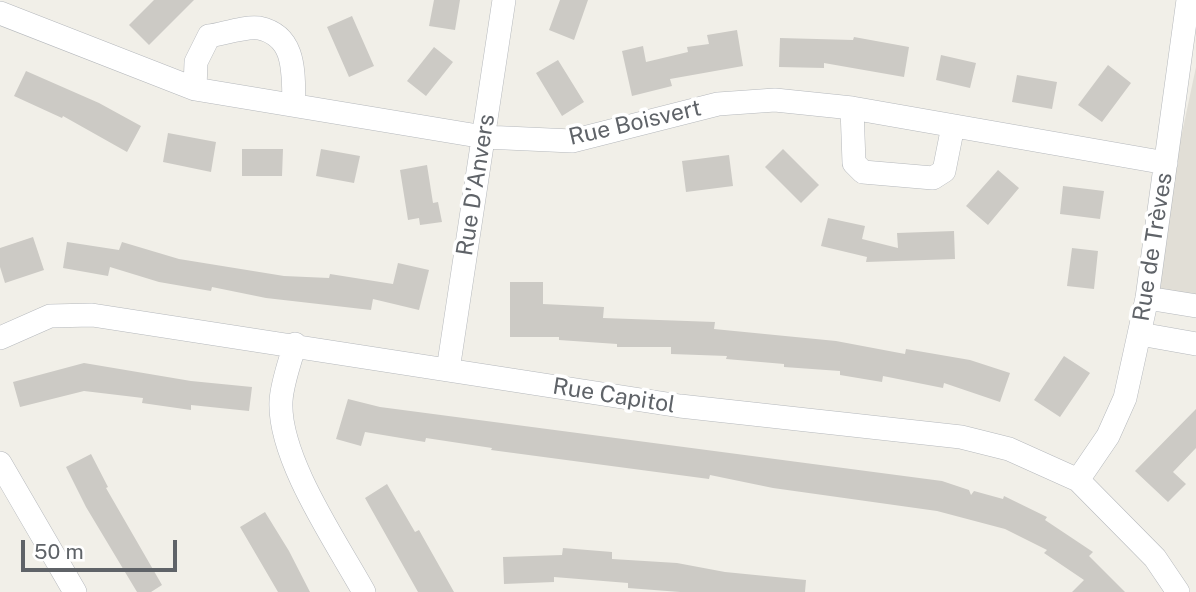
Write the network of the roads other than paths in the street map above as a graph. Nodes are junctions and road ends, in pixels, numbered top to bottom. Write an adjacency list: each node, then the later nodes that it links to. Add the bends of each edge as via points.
1 (504, 0): 8 (street, Rue D'Anvers)
2 (1188, 0): 9 (street, Rue de Trèves)
3 (0, 13): 4 (street, Rue Boisvert)
4 (195, 89): 5 (street, Rue Boisvert); 5 (street, via 196,62 209,36 258,28 284,42 293,60)
5 (294, 105): 8 (street, Rue Boisvert)
6 (852, 108): 7 (street, Rue Boisvert); 7 (street, via 854,163 863,172 933,178 944,171); 8 (street, Rue Boisvert, via 775,100 718,104 572,141)
7 (953, 126): 9 (street, Rue Boisvert)
8 (484, 137): 16 (street, Rue D'Anvers)
9 (1166, 163): 10 (street, Rue de Trèves)
10 (1147, 298): 11 (street); 12 (street, Rue de Trèves)
11 (1196, 306)
12 (1140, 334): 15 (street); 18 (street, Rue de Trèves, via 1125,398 1108,436)
13 (0, 338): 14 (street, Rue Capitol, via 50,316 92,314)
14 (295, 344): 16 (street, Rue Capitol); 20 (street, via 281,401 285,436 308,492)
15 (1196, 344)
16 (448, 370): 18 (street, Rue Capitol, via 680,406 961,437 1009,449)
17 (0, 463): 19 (street)
18 (1078, 480): 21 (street, Rue Capitol, via 1155,558)
19 (75, 592)
20 (364, 592)
21 (1178, 592)

